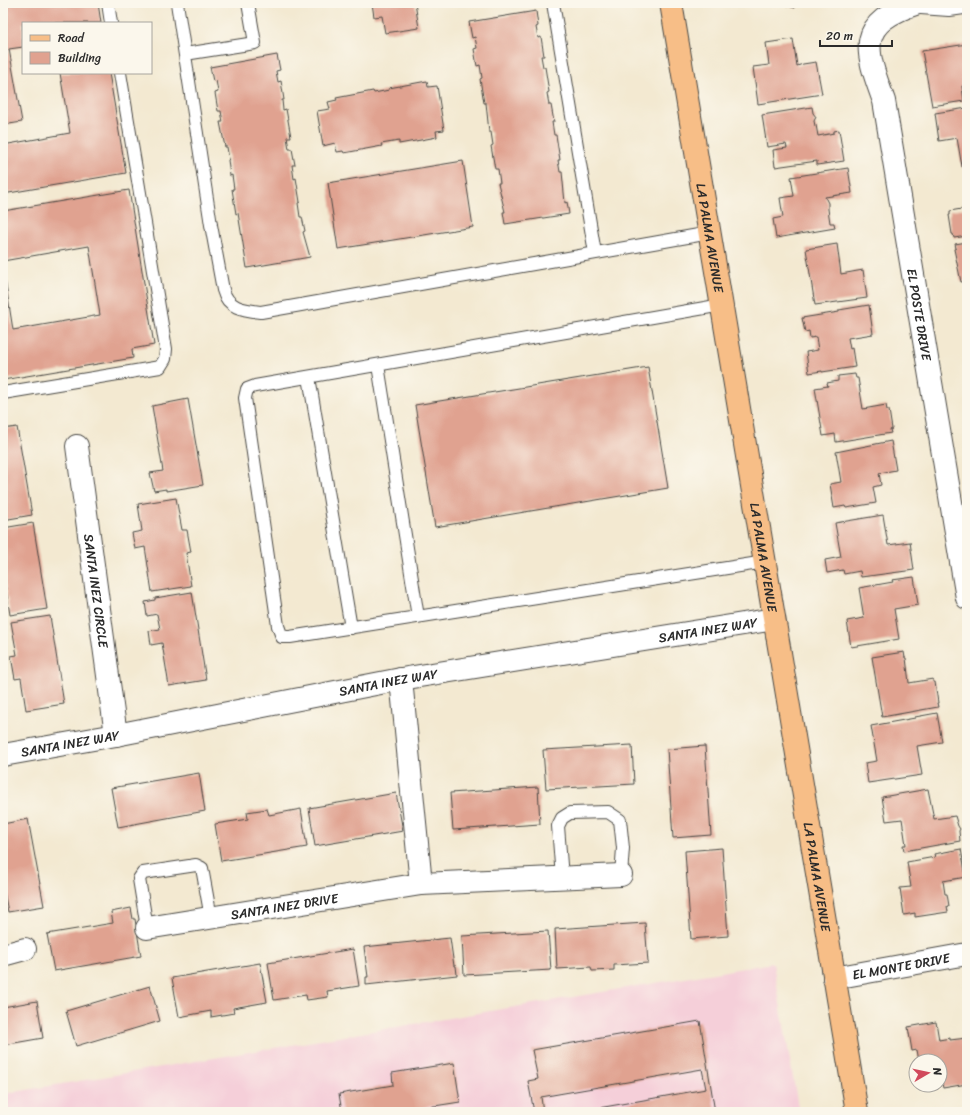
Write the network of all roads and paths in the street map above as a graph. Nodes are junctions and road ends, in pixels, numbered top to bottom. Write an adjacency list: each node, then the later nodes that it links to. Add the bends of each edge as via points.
1 (108, 3): 9 (lane)
2 (177, 3): 10 (lane)
3 (248, 3): 10 (lane, via 255,43)
4 (553, 3): 13 (lane)
5 (671, 3): 12 (main road, LA PALMA AVENUE)
6 (918, 3): 20 (street, EL POSTE DRIVE, via 899,9 884,18 871,32 869,52 874,76 884,101)
7 (921, 3): 8 (street)
8 (963, 3)
9 (111, 22)
10 (185, 54): 13 (lane, via 223,290 225,298 234,306 261,312)
11 (120, 74): 17 (lane, via 166,350 165,359 160,367)
12 (710, 233): 13 (lane); 14 (main road, LA PALMA AVENUE)
13 (595, 253)
14 (722, 305): 15 (lane); 19 (main road, LA PALMA AVENUE)
15 (378, 365): 16 (lane); 21 (lane)
16 (309, 377): 23 (lane); 23 (lane, via 255,386 247,389 245,398 278,626 282,637)
17 (3, 392)
18 (77, 446): 25 (street, SANTA INEZ CIRCLE)
19 (765, 562): 21 (lane); 22 (main road, LA PALMA AVENUE)
20 (967, 598)
21 (418, 617): 23 (lane)
22 (774, 619): 24 (street, SANTA INEZ WAY); 35 (main road, LA PALMA AVENUE)
23 (351, 628)
24 (401, 679): 25 (street, SANTA INEZ WAY); 29 (street)
25 (116, 735): 26 (street, SANTA INEZ WAY)
26 (3, 755)
27 (622, 875): 28 (street, SANTA INEZ DRIVE); 28 (lane, via 620,820 608,812 570,813 562,818 558,826)
28 (562, 878): 29 (street, SANTA INEZ DRIVE)
29 (421, 884): 30 (street, SANTA INEZ DRIVE)
30 (211, 918): 31 (street, SANTA INEZ DRIVE); 31 (lane, via 202,868 196,865 143,873 139,879)
31 (147, 928)
32 (25, 949): 34 (street)
33 (967, 954): 35 (street, EL MONTE DRIVE)
34 (3, 955)
35 (834, 978): 36 (main road, LA PALMA AVENUE)
36 (854, 1112)

